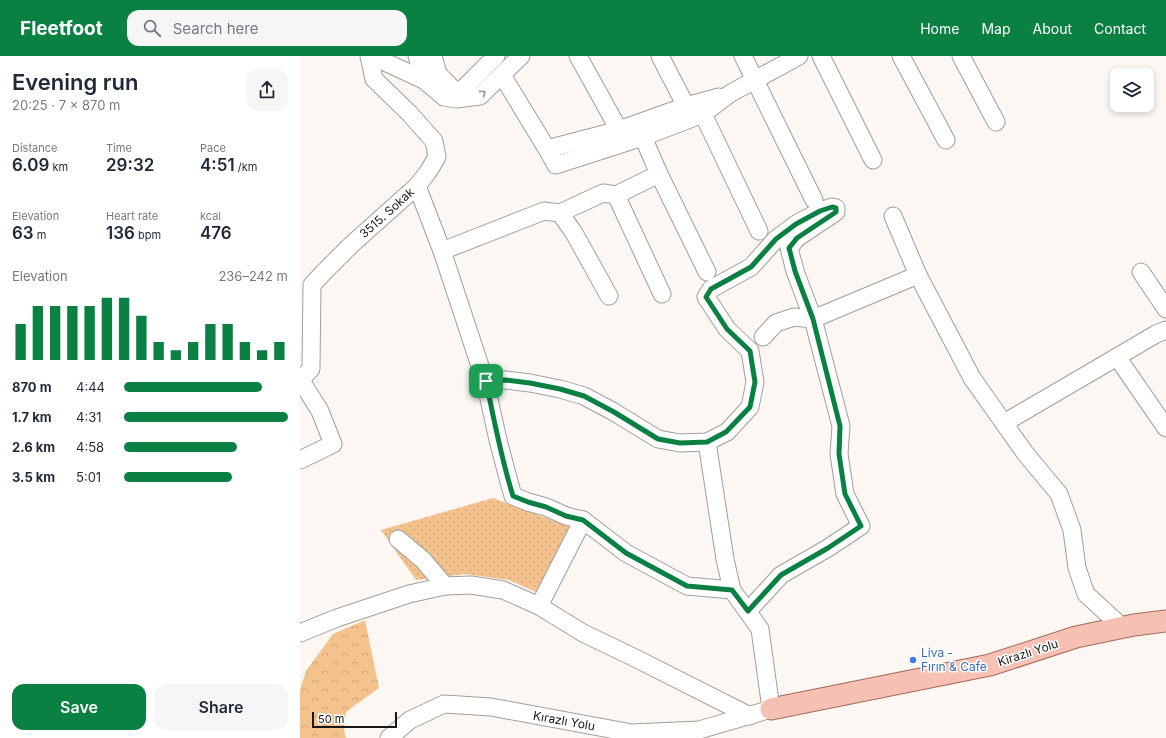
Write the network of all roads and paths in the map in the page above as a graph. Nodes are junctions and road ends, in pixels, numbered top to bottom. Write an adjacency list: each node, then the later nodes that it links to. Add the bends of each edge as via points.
1 (368, 56): 27 (street, 3515. Sokak, via 374,79 434,141 437,158)
2 (372, 56): 15 (street)
3 (417, 56): 15 (street)
4 (433, 56): 15 (street)
5 (496, 56): 15 (street, via 458,94)
6 (521, 56): 14 (street)
7 (578, 56): 21 (street)
8 (660, 56): 18 (street)
9 (744, 56): 16 (street)
10 (799, 56): 16 (street)
11 (821, 56): 25 (street)
12 (901, 56): 23 (street)
13 (961, 56): 20 (street)
14 (502, 75): 15 (street, one-way to 14, via 444,97 456,100 480,96); 24 (street)
15 (431, 77)
16 (756, 80): 17 (street); 29 (street)
17 (731, 93): 18 (street); 19 (street)
18 (686, 106): 21 (street)
19 (703, 114): 22 (street); 32 (street)
20 (996, 122)
21 (619, 130): 24 (street)
22 (643, 137): 24 (street, via 556,165); 26 (street)
23 (946, 140)
24 (547, 149)
25 (873, 160)
26 (659, 174): 28 (street); 34 (street)
27 (417, 186): 33 (street); 39 (street, 3515. Sokak, via 351,244 312,285)
28 (616, 195): 30 (street, via 604,193); 37 (street)
29 (814, 200)
30 (560, 213): 33 (street, via 544,211); 38 (street)
31 (893, 216): 36 (street)
32 (759, 231)
33 (442, 251): 46 (street)
34 (707, 272)
35 (1141, 272): 40 (street)
36 (918, 275): 41 (street); 47 (street, via 972,378)
37 (662, 294)
38 (609, 296)
39 (306, 308): 45 (street, 3515. Sokak, via 311,369)
40 (1166, 309)
41 (813, 319): 43 (street, via 794,317 776,323); 49 (street, via 789,248 797,238 836,212 836,208 832,207 791,228 776,239 751,267 711,289 706,297 727,329 750,351 755,382 750,407 726,432); 56 (street, via 840,426 839,454 845,494 861,526 781,575)
42 (1166, 330): 44 (street)
43 (763, 337)
44 (1117, 356): 47 (street); 48 (street)
45 (301, 379): 50 (street, via 320,411 333,444)
46 (486, 381): 49 (street, via 506,380 560,389 584,396 658,439 680,443); 51 (street, via 513,496)
47 (1004, 423): 58 (street, via 1059,494 1072,530 1077,568 1086,594)
48 (1166, 428)
49 (707, 442): 54 (street)
50 (300, 460)
51 (583, 520): 54 (street, via 626,553 687,586); 55 (street)
52 (398, 539): 53 (street, via 423,560)
53 (444, 586): 55 (street, via 471,585 503,590); 59 (street, via 409,594)
54 (732, 590): 56 (street)
55 (539, 606): 61 (street, via 583,633)
56 (748, 611): 60 (street, via 760,629)
57 (1166, 621): 58 (main road, Kirazlı Yolu)
58 (1122, 627): 60 (main road, Kirazlı Yolu, via 1076,637 990,665)
59 (300, 633)
60 (771, 709): 61 (street, Kırazlı Yolu)
61 (750, 716): 62 (street, Kırazlı Yolu, via 699,730 632,733 491,708 444,704 410,720)
62 (389, 738)

